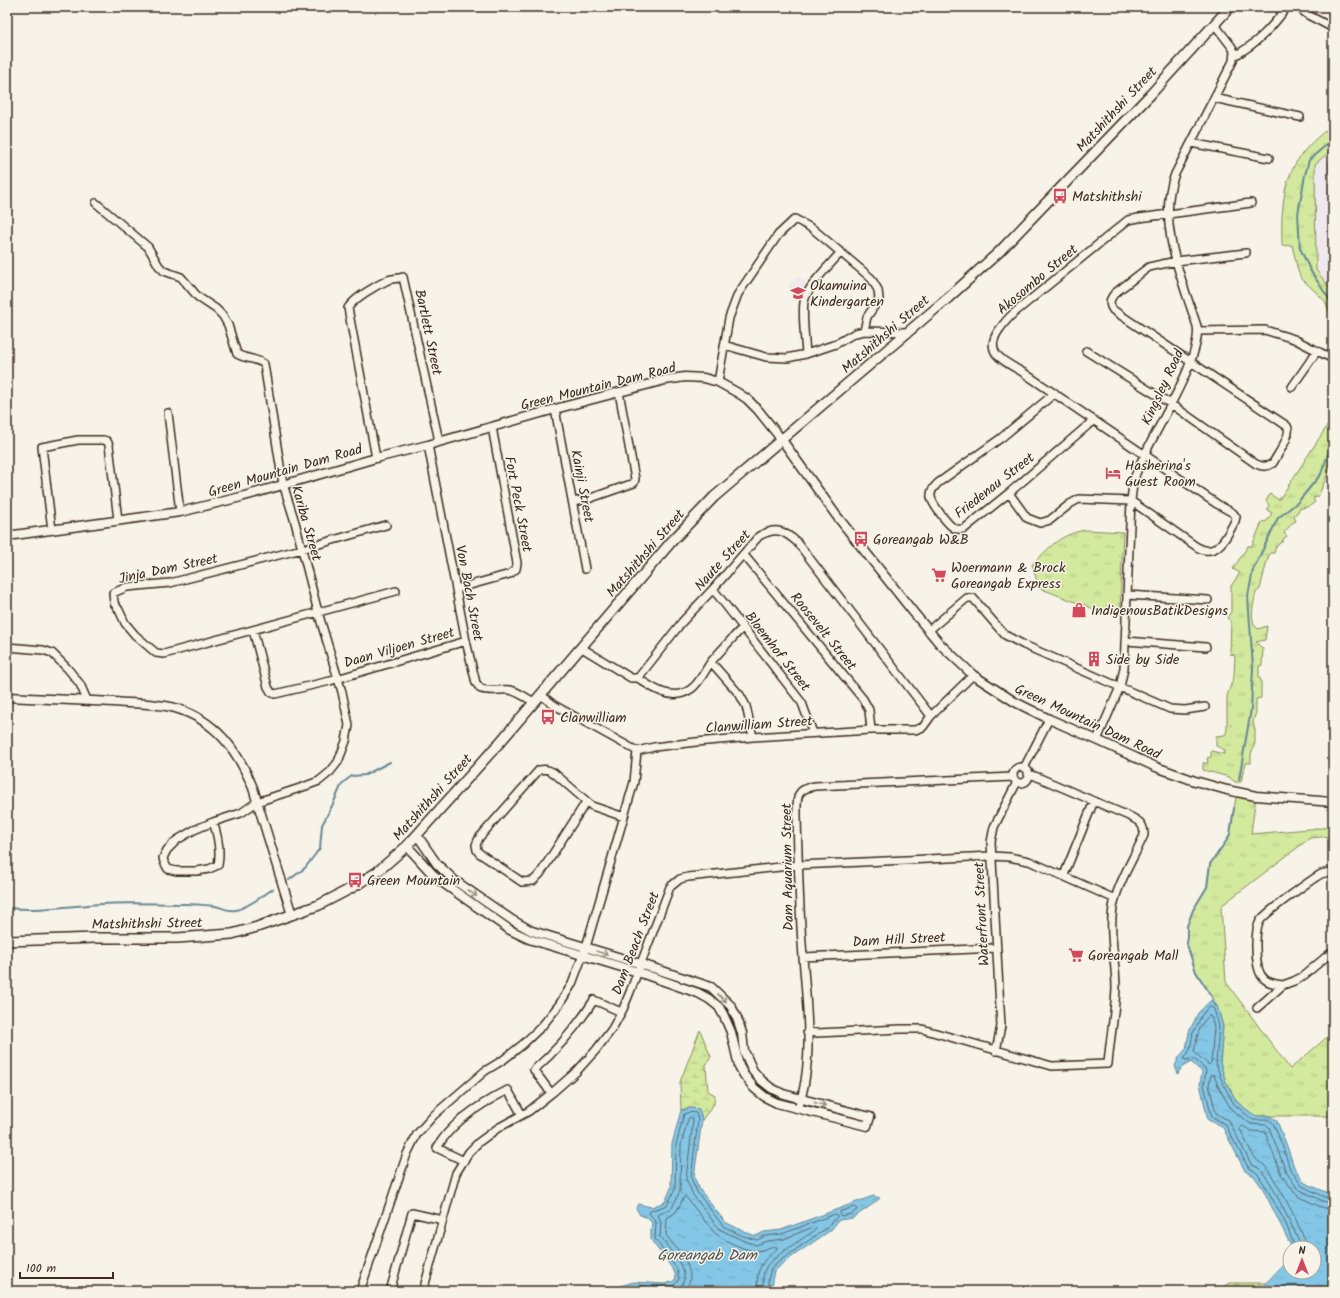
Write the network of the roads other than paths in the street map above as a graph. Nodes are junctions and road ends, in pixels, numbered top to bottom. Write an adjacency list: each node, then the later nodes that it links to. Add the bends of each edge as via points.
1 (1230, 7): 4 (main road, Matshithshi Street)
2 (1287, 7): 6 (street, via 1254,44)
3 (1298, 7): 5 (street)
4 (1215, 25): 6 (street, via 1232,48); 19 (main road, Matshithshi Street, via 999,252)
5 (1333, 28)
6 (1234, 56): 7 (street, Kingsley Road)
7 (1214, 98): 8 (street); 9 (street, Kingsley Road)
8 (1300, 117)
9 (1191, 143): 10 (street); 13 (street, Kingsley Road, via 1170,184)
10 (1269, 158)
11 (96, 203): 40 (street, Kariba Street, via 148,247 164,271 181,277 198,297 223,316 237,354 264,364)
12 (1251, 203): 13 (street)
13 (1169, 214): 16 (street, Kingsley Road, via 1170,236); 29 (street, Akosombo Street, via 1128,220 1007,319 994,337 994,352)
14 (841, 252): 17 (street, via 871,278 878,290 879,299 867,317); 20 (street, via 799,220 795,219 786,226 738,294 729,318); 23 (street, via 815,282 804,302)
15 (1246, 253): 16 (street)
16 (1176, 262): 18 (street, Kingsley Road); 25 (street, via 1149,267 1115,293 1110,306)
17 (864, 331): 19 (street); 23 (street)
18 (1198, 331): 22 (street, via 1265,330 1284,335); 25 (street, Kingsley Road)
19 (908, 332): 35 (main road, Matshithshi Street)
20 (724, 345): 23 (street, via 766,357 787,358); 26 (street)
21 (1086, 351): 30 (street)
22 (1317, 351): 24 (street); 27 (street)
23 (806, 354)
24 (1333, 359)
25 (1191, 361): 30 (street, Kingsley Road); 30 (street, via 1287,426 1289,434 1273,463 1266,467 1261,466)
26 (718, 382): 28 (street, Green Mountain Dam Road, via 704,378 678,378); 35 (street, Green Mountain Dam Road, via 747,399)
27 (1292, 387)
28 (619, 392): 31 (street, Green Mountain Dam Road); 43 (street, via 634,483)
29 (1055, 393): 33 (street, Akosombo Street); 41 (street, Friedenau Street, via 1001,438 938,483 932,491 931,498 953,528 959,530 964,529)
30 (1171, 404): 38 (street, Kingsley Road)
31 (555, 409): 34 (street, Green Mountain Dam Road); 43 (street, Kainji Street)
32 (168, 413): 44 (street)
33 (1094, 420): 38 (street, Akosombo Street); 41 (street, Friedenau Street)
34 (492, 427): 36 (street, Green Mountain Dam Road); 52 (street, Fort Peck Street, via 516,569 510,574)
35 (782, 440): 60 (street, Green Mountain Dam Road, via 836,515); 65 (main road, Matshithshi Street, via 714,497 672,542)
36 (439, 441): 37 (street, Green Mountain Dam Road); 39 (street, Bartlett Street, via 403,277 394,278 376,286 351,303 348,308)
37 (428, 445): 39 (street, Green Mountain Dam Road); 52 (street, Von Bach Street)
38 (1144, 454): 42 (street, Kingsley Road, via 1135,477); 42 (street, Akosombo Street, via 1233,513 1235,521 1218,547 1205,550 1187,541)
39 (376, 458): 40 (street, Green Mountain Dam Road)
40 (282, 484): 44 (street, Green Mountain Dam Road); 49 (street, Kariba Street)
41 (1009, 493): 42 (street, via 1027,518 1040,523 1050,520 1078,499)
42 (1131, 501): 55 (street, Kingsley Road)
43 (573, 502): 51 (street, Kainji Street)
44 (180, 512): 45 (street, Green Mountain Dam Road)
45 (118, 520): 47 (street, Green Mountain Dam Road); 47 (street, via 107,441 78,440 42,447)
46 (386, 525): 49 (street)
47 (52, 530): 48 (street, Green Mountain Dam Road)
48 (7, 536)
49 (302, 549): 57 (street, Kariba Street); 59 (street, Jinja Dam Street, via 170,582 127,587 113,593 114,603 125,623 156,653 173,653)
50 (744, 555): 53 (street, Naute Street); 76 (street, Naute Street, via 759,536 768,531 780,531 789,535); 78 (street, Roosevelt Street, via 864,699 869,710)
51 (585, 569)
52 (456, 588): 61 (street, Von Bach Street)
53 (713, 589): 58 (street, Bloemhof Street); 69 (street, Naute Street, via 682,622)
54 (396, 591): 57 (street, Jinja Dam Street)
55 (1127, 595): 56 (street); 62 (street, Kingsley Road)
56 (1208, 600)
57 (318, 612): 59 (street, Jinja Dam Street); 68 (street, Kariba Street)
58 (743, 627): 66 (street); 79 (street, Bloemhof Street, via 802,703)
59 (253, 630): 68 (street, Daan Viljoen Street, via 271,692 275,694)
60 (928, 631): 67 (street, Green Mountain Dam Road); 70 (street, via 967,598 973,598 1006,635 1103,681)
61 (466, 641): 68 (street, Daan Viljoen Street); 74 (street, Von Bach Street, via 476,683 481,689 510,690)
62 (1126, 641): 64 (street); 70 (street, Kingsley Road)
63 (7, 647): 73 (street, via 52,653 80,684)
64 (1206, 647)
65 (582, 648): 69 (street, via 631,678); 71 (main road, Matshithshi Street)
66 (711, 662): 69 (street, via 691,689 678,694 664,694); 80 (street, via 740,695 746,706)
67 (973, 676): 76 (street, Clanwilliam Street); 77 (street, Green Mountain Dam Road)
68 (338, 678): 86 (street, Kariba Street, via 349,725 338,762 319,781)
69 (638, 678)
70 (1120, 686): 75 (street, via 1170,709); 81 (street, Kingsley Road)
71 (541, 695): 74 (main road, Matshithshi Street); 82 (street, via 554,705)
72 (7, 697): 73 (street)
73 (86, 700): 86 (street, via 175,708 201,720 229,744 246,772)
74 (534, 702): 91 (main road, Matshithshi Street)
75 (1205, 707)
76 (931, 716): 78 (street, Clanwilliam Street, via 923,727 915,730)
77 (1049, 719): 81 (street, Green Mountain Dam Road); 83 (street, Waterfront Street)
78 (871, 730): 79 (street, Clanwilliam Street)
79 (813, 733): 80 (street, Clanwilliam Street)
80 (752, 737): 82 (street, Clanwilliam Street)
81 (1097, 740): 88 (street, Green Mountain Dam Road, via 1156,767 1227,790 1256,796)
82 (637, 751): 89 (street, via 634,782)
83 (1026, 771): 84 (street, Waterfront Street, via 1025,781); 84 (street, Waterfront Street, via 1017,768 1014,772); 85 (street)
84 (1015, 779): 93 (street, Waterfront Street, via 994,827); 94 (street, Dam Aquarium Street, via 808,787 801,790 797,798)
85 (1094, 801): 96 (street); 97 (street, via 1138,820 1144,829 1140,845)
86 (257, 802): 90 (street, Kariba Street, via 241,813); 98 (street)
87 (586, 802): 87 (street, via 549,770 538,770 476,841 476,850 522,882 533,881); 89 (street, via 600,810)
88 (1333, 802)
89 (624, 817): 100 (street)
90 (213, 822): 90 (street, Kariba Street, via 177,840 167,850 163,858 168,869 197,871 218,864 219,846)
91 (417, 835): 92 (main road, Matshithshi Street); 100 (street, one-way to 100, via 436,864 454,880 512,920 532,931)
92 (407, 846): 98 (main road, Matshithshi Street, via 356,886 319,905); 103 (street, via 436,878 510,930 529,939)
93 (992, 856): 94 (street, Dam Beach Street); 96 (street, Dam Beach Street, via 1030,861); 101 (street, Waterfront Street)
94 (799, 865): 104 (street, Dam Aquarium Street); 105 (street, Dam Beach Street, via 680,879 670,887)
95 (1333, 871): 107 (street, via 1322,874 1260,920 1256,931 1256,943 1261,975 1270,983)
96 (1064, 876): 97 (street, Dam Beach Street)
97 (1115, 899): 111 (street, via 1112,926 1116,990 1108,1064 1052,1066)
98 (292, 915): 99 (main road, Matshithshi Street, via 232,934 177,938)
99 (7, 941)
100 (586, 947): 103 (street); 105 (street, one-way to 105)
101 (996, 948): 104 (street, Dam Hill Street); 111 (street, Waterfront Street, via 1001,1026)
102 (1333, 951): 107 (street, via 1302,977)
103 (583, 956): 106 (street); 118 (street, via 572,984 542,1026 503,1060 484,1071 434,1115 417,1134 407,1154)
104 (802, 957): 110 (street, Dam Aquarium Street)
105 (641, 964): 106 (street, Dam Beach Street); 113 (street, one-way to 113, via 710,987 722,996 737,1018 744,1051 753,1071 771,1088 783,1094)
106 (638, 972): 109 (street, Dam Beach Street); 114 (street, via 698,993 719,1007 731,1032 739,1066 754,1088 777,1103)
107 (1283, 985): 108 (street)
108 (1257, 1008)
109 (622, 1012): 112 (street, Dam Beach Street, via 596,1050); 112 (street, via 594,1000 567,1037 534,1070)
110 (807, 1032): 111 (street, via 922,1029); 113 (street, Dam Aquarium Street, via 806,1076)
111 (996, 1051)
112 (551, 1094): 115 (street, Dam Beach Street)
113 (802, 1098): 114 (street, Dam Aquarium Street); 114 (street, one-way to 114, via 870,1117 867,1126)
114 (798, 1108)
115 (522, 1115): 116 (street, Dam Beach Street, via 479,1142); 116 (street, via 508,1090 489,1099 466,1116 441,1140 437,1148)
116 (464, 1161): 117 (street, Dam Beach Street, via 456,1173)
117 (443, 1220): 119 (street, via 412,1213); 120 (street, Dam Beach Street)
118 (360, 1291)
119 (390, 1291)
120 (423, 1291)

